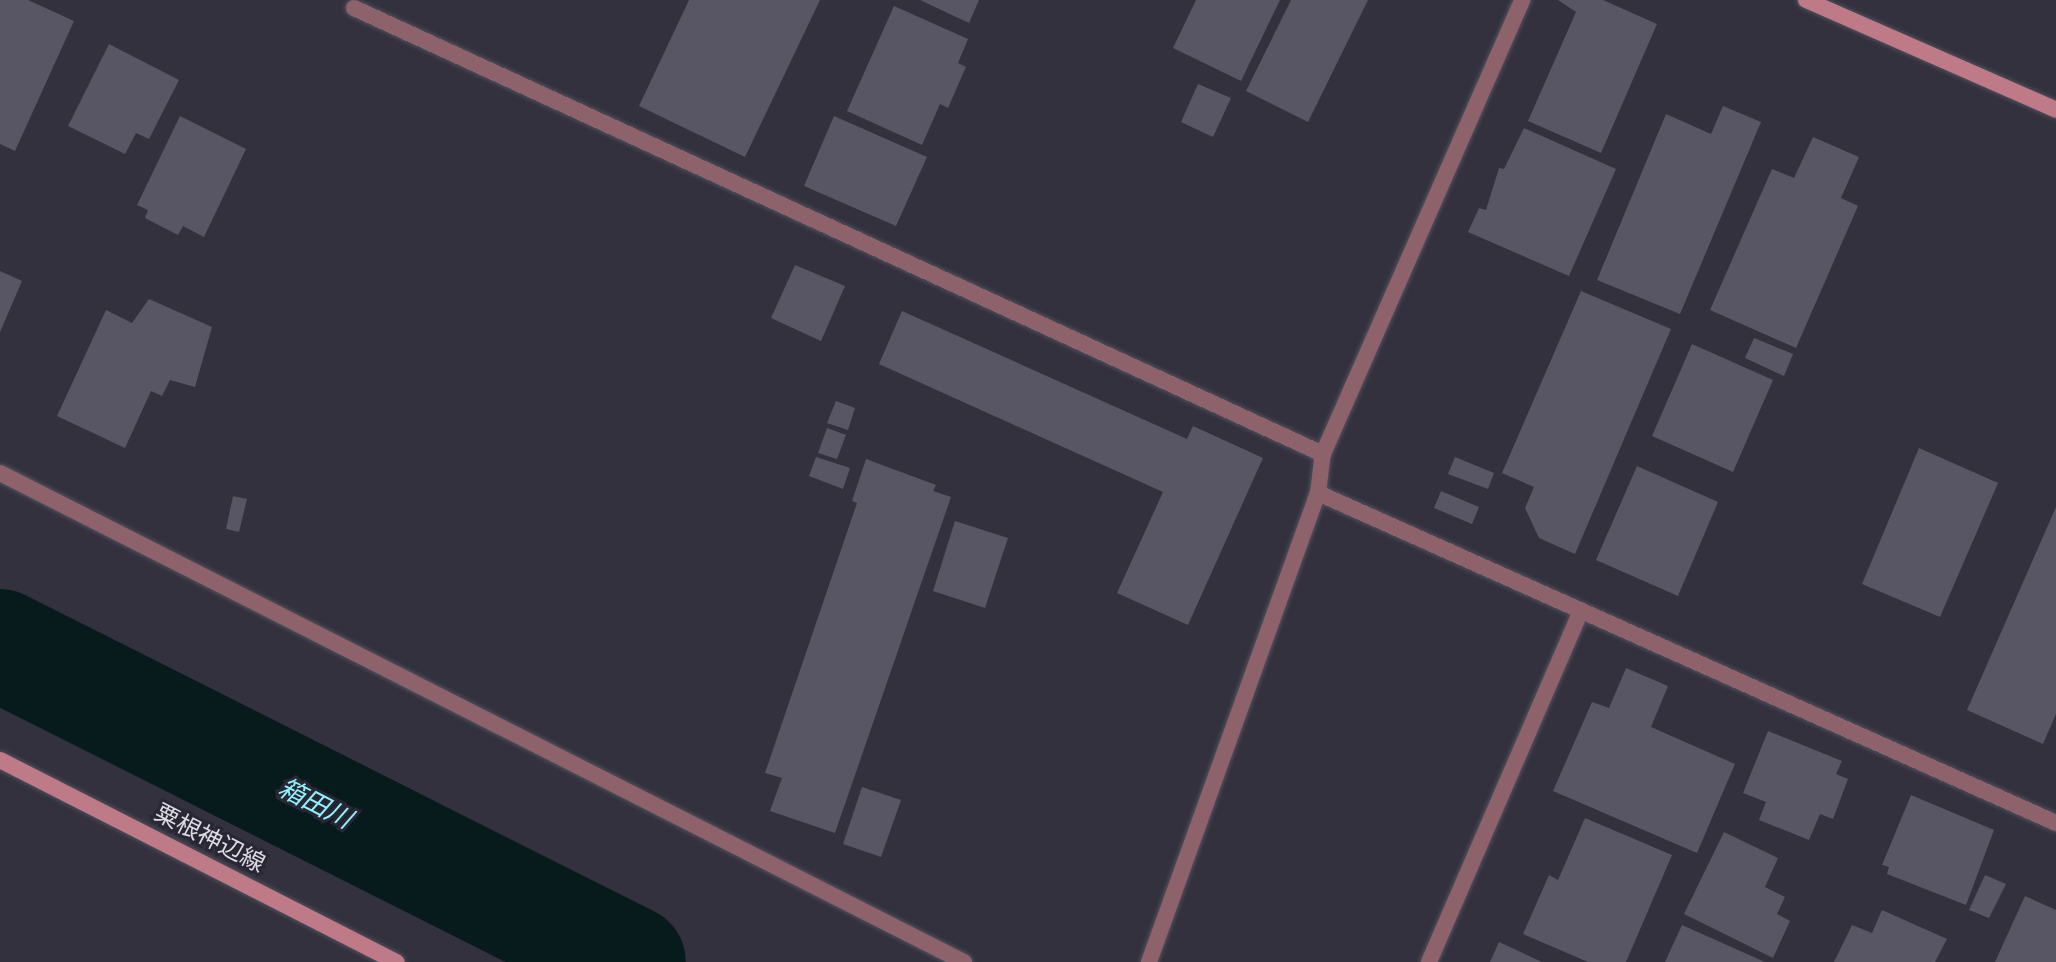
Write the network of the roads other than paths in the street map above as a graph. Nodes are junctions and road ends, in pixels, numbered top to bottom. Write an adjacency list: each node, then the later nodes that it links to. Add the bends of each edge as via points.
1 (1522, 0): 5 (street)
2 (1806, 0): 4 (main road)
3 (354, 8): 5 (street)
4 (2056, 110)
5 (1323, 454): 7 (street)
6 (0, 473): 12 (street)
7 (1318, 493): 8 (street); 13 (street)
8 (1580, 613): 10 (street); 14 (street)
9 (0, 760): 11 (main road, 粟根神辺線)
10 (2056, 823)
11 (396, 962)
12 (964, 962)
13 (1149, 962)
14 (1429, 962)

